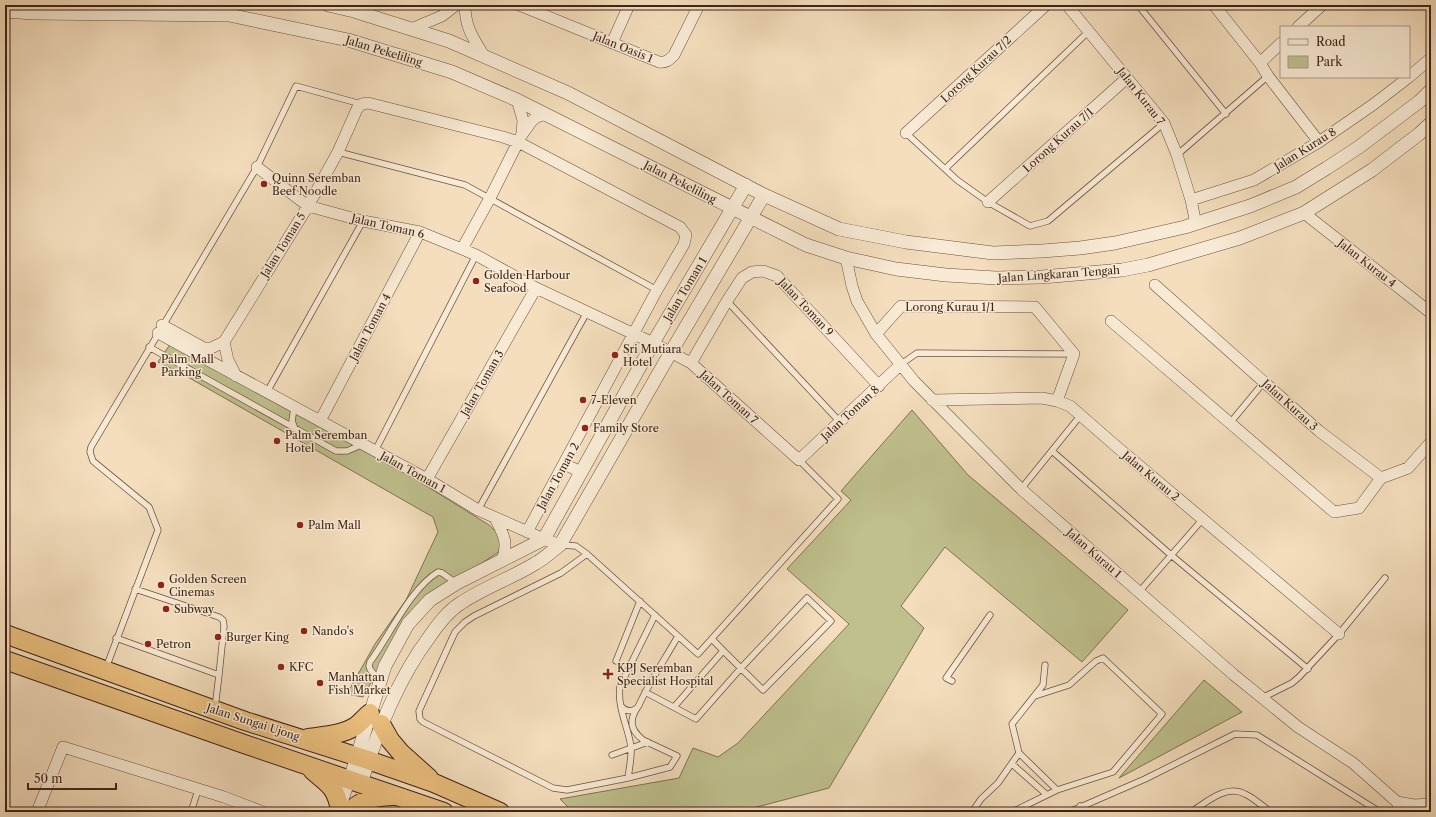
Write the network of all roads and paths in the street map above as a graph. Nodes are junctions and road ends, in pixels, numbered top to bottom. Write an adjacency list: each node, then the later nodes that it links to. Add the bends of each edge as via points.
1 (328, 5): 14 (street)
2 (456, 5): 14 (street, via 442,16)
3 (465, 5): 18 (street, via 467,25)
4 (519, 5): 16 (street, Jalan Oasis 1)
5 (629, 5): 16 (street)
6 (698, 5): 16 (street, Jalan Oasis 1, via 670,60 659,62)
7 (1046, 5): 32 (street, Lorong Kurau 7/2)
8 (1067, 5): 15 (street, Jalan Kurau 7)
9 (1138, 5): 29 (lane)
10 (1214, 5): 20 (street)
11 (1322, 5): 13 (street)
12 (5, 11): 26 (street, Jalan Pekeliling, via 229,14 348,40 452,72)
13 (1299, 26)
14 (411, 29): 18 (street)
15 (1089, 31): 23 (street, Jalan Kurau 7); 38 (lane)
16 (612, 43)
17 (1280, 44): 20 (street)
18 (484, 56): 39 (street, via 568,93)
19 (1431, 58): 22 (street, Jalan Kurau 8)
20 (1260, 63): 21 (street)
21 (1268, 76): 29 (lane); 34 (street)
22 (1410, 76)
23 (1127, 78): 30 (street, Jalan Kurau 7); 43 (street, Lorong Kurau 7/1)
24 (1408, 78): 34 (street, Jalan Kurau 8)
25 (1431, 90): 49 (street, via 1359,147 1296,187)
26 (517, 100): 28 (street, Jalan Pekeliling); 33 (street, via 523,120)
27 (362, 104): 33 (street, Jalan Toman 2, via 368,102 502,137); 35 (street, Jalan Toman 5, via 357,109); 37 (lane, via 296,86)
28 (545, 114): 33 (street, via 535,118); 45 (street, Jalan Pekeliling)
29 (1226, 114): 36 (lane)
30 (1164, 123): 36 (street, Jalan Kurau 7); 43 (lane, via 1048,221 1030,226)
31 (1431, 123): 46 (street, Jalan Lingkaran Tengah, via 1372,170)
32 (906, 133): 38 (lane)
33 (520, 139): 41 (street); 56 (street, Jalan Toman 2, via 680,227 686,235 684,244)
34 (1319, 142): 42 (street, Jalan Kurau 8, via 1254,180)
35 (338, 152): 41 (lane, via 465,185); 44 (street, Jalan Toman 5)
36 (1178, 155): 42 (street, Jalan Kurau 7)
37 (257, 167): 44 (street, Jalan Toman 6); 61 (lane)
38 (945, 169): 43 (lane)
39 (746, 185): 40 (street); 45 (street, Jalan Toman 1)
40 (764, 195): 47 (street, Jalan Toman 1); 49 (street, via 839,229 906,242 993,252 1042,251 1115,244)
41 (490, 198): 51 (street); 56 (lane)
42 (1190, 200): 49 (street, Jalan Kurau 7)
43 (988, 202)
44 (308, 206): 48 (street, Jalan Toman 6); 64 (street, Jalan Toman 5)
45 (733, 209): 47 (street, Jalan Lingkaran Tengah); 65 (street, Jalan Toman 1)
46 (1304, 213): 53 (street, Jalan Lingkaran Tengah, via 1240,238 1122,270 996,278 896,269); 59 (street, Jalan Kurau 4)
47 (750, 218): 53 (street, Jalan Lingkaran Tengah, via 806,245); 67 (street, Jalan Toman 1)
48 (363, 221): 50 (street, Jalan Toman 6); 74 (lane)
49 (1196, 224)
50 (420, 232): 51 (street, Jalan Toman 6); 79 (street, Jalan Toman 4)
51 (462, 249): 52 (street, Jalan Toman 6)
52 (476, 255): 55 (street, Jalan Toman 6); 85 (lane)
53 (846, 258): 63 (street, Jalan Kurau 1, via 856,302)
54 (1155, 286): 72 (street, Jalan Kurau 3)
55 (536, 288): 58 (street, Jalan Toman 6); 91 (street, Jalan Toman 3)
56 (657, 290): 62 (street, Jalan Toman 2)
57 (727, 301): 69 (street, Jalan Toman 9); 73 (street, Jalan Toman 9, via 742,278 752,272 764,271 777,276); 80 (lane)
58 (587, 312): 62 (street, Jalan Toman 6); 93 (lane)
59 (1431, 312)
60 (1111, 321): 81 (street)
61 (160, 329): 64 (street, via 204,348 212,348); 66 (lane); 71 (street, Jalan Toman 1)
62 (634, 334): 65 (street, Jalan Toman 6); 88 (street, Jalan Toman 2)
63 (876, 334): 68 (street, Lorong Kurau 1/1, via 901,306 1035,307); 70 (street, Jalan Kurau 1)
64 (224, 342): 71 (street, via 228,360)
65 (653, 343): 67 (street, Jalan Toman 7); 89 (street, Jalan Toman 1)
66 (149, 347): 82 (lane); 104 (lane, via 90,452 93,462 149,507 158,530)
67 (671, 352): 69 (street, Jalan Toman 7); 98 (street, Jalan Toman 1)
68 (1074, 354): 70 (lane, via 917,353); 76 (street)
69 (691, 363): 87 (street, Jalan Toman 7)
70 (900, 365): 73 (street, Jalan Toman 8); 75 (street, Jalan Kurau 1)
71 (236, 376): 74 (street, Jalan Toman 1)
72 (1264, 382): 81 (lane); 90 (street, Jalan Kurau 3, via 1319,431)
73 (879, 386): 80 (street, Jalan Toman 8)
74 (267, 392): 77 (street, Jalan Toman 1)
75 (932, 400): 76 (street, Jalan Kurau 2, via 1042,398); 92 (street, Jalan Kurau 1)
76 (1057, 401): 78 (street, Jalan Kurau 2, via 1070,406)
77 (294, 408): 79 (street, Jalan Toman 1); 82 (lane, via 292,421)
78 (1080, 416): 86 (lane); 95 (street, Jalan Kurau 2)
79 (320, 421): 84 (street, Jalan Toman 1)
80 (840, 422): 87 (street, Jalan Toman 8)
81 (1230, 423): 90 (street, via 1334,512 1358,508)
82 (295, 429): 84 (lane, via 336,451 347,451)
83 (1431, 442): 90 (street, via 1408,468)
84 (363, 444): 85 (street, Jalan Toman 1)
85 (375, 451): 91 (street, Jalan Toman 1)
86 (1052, 451): 92 (lane); 100 (lane)
87 (799, 460): 113 (lane, via 838,498)
88 (564, 464): 89 (street); 96 (street, Jalan Toman 2)
89 (581, 472): 97 (street, Jalan Toman 1)
90 (1381, 478)
91 (427, 479): 93 (street, Jalan Toman 1)
92 (1021, 489): 105 (street, Jalan Kurau 1)
93 (478, 510): 94 (street, Jalan Toman 1)
94 (495, 518): 96 (street, Jalan Toman 1); 101 (street, via 506,540)
95 (1202, 520): 100 (lane); 110 (street, Jalan Kurau 2)
96 (527, 532): 97 (street, Jalan Toman 1)
97 (544, 539): 98 (street, Jalan Toman 1); 101 (street, Jalan Toman 1)
98 (560, 544): 99 (lane, via 576,546); 131 (street, Jalan Toman 1, via 535,564 459,604 441,620)
99 (587, 554): 106 (lane); 140 (lane, via 561,573 465,622 455,632 419,711 420,719 553,788 567,790)
100 (1171, 555): 105 (lane); 119 (lane)
101 (502, 560): 103 (street, Jalan Toman 1)
102 (1385, 578): 110 (lane)
103 (457, 583): 122 (street, Jalan Toman 1, via 430,600 408,624 388,660); 122 (lane, via 440,572 420,588 400,614 369,666)
104 (135, 589): 112 (lane); 121 (lane, via 223,620)
105 (1139, 592): 126 (street, Jalan Kurau 1)
106 (640, 602): 107 (lane); 116 (lane)
107 (655, 615): 111 (lane); 127 (lane, via 620,686)
108 (990, 615): 123 (lane, via 946,678)
109 (5, 634): 120 (highway, Jalan Sungai Ujong)
110 (1339, 634): 119 (lane)
111 (678, 636): 113 (lane, via 698,654); 124 (lane)
112 (116, 638): 120 (lane); 121 (lane)
113 (712, 638): 114 (lane)
114 (723, 651): 118 (lane); 129 (lane)
115 (5, 660): 139 (highway, Jalan Sungai Ujong)
116 (616, 661)
117 (1045, 665): 125 (lane, via 1043,685)
118 (741, 668): 118 (lane, via 807,598 831,621 763,690); 129 (lane, via 696,719)
119 (1308, 669): 126 (lane, via 1292,682)
120 (105, 671): 130 (highway, Jalan Sungai Ujong)
121 (219, 675): 130 (lane)
122 (380, 681): 131 (street, Jalan Toman 1)
123 (952, 682)
124 (645, 692): 128 (lane); 129 (lane)
125 (1034, 696): 135 (lane, via 1012,724); 144 (lane, via 1069,686 1096,661 1103,658 1162,714 1113,772)
126 (1262, 698): 149 (street, Jalan Kurau 1, via 1298,727 1353,763)
127 (619, 704): 128 (lane, via 628,711); 134 (lane)
128 (638, 707): 133 (lane, via 633,717 633,727 638,736)
129 (674, 707)
130 (214, 710): 132 (highway, Jalan Sungai Ujong)
131 (375, 718): 132 (highway, via 350,729); 137 (street, Jalan Toman 1); 142 (highway, via 401,753)
132 (303, 739): 137 (highway, Jalan Sungai Ujong)
133 (648, 742): 134 (lane); 140 (lane, via 677,756 670,767)
134 (631, 748): 136 (lane); 140 (lane)
135 (1019, 753): 138 (lane); 144 (lane)
136 (612, 755)
137 (363, 758): 141 (street, Jalan Toman 1); 142 (highway, Jalan Sungai Ujong)
138 (1012, 764): 145 (lane); 156 (lane)
139 (306, 765): 141 (highway, Jalan Sungai Ujong); 150 (highway, via 336,792)
140 (628, 778)
141 (355, 781): 146 (highway, Jalan Sungai Ujong); 150 (street)
142 (434, 783): 155 (highway, Jalan Sungai Ujong)
143 (198, 790): 151 (street, via 63,748); 152 (lane); 153 (street)
144 (1057, 790): 145 (lane)
145 (1046, 794): 157 (lane)
146 (396, 796): 150 (highway, via 372,798); 154 (highway, Jalan Sungai Ujong)
147 (1431, 804): 149 (street, Jalan Kurau 1)
148 (1080, 806): 158 (lane); 159 (lane); 162 (lane, via 1145,779 1235,734 1257,735)
149 (1399, 807)
150 (346, 811)
151 (37, 812)
152 (191, 812)
153 (263, 812)
154 (444, 812)
155 (500, 812)
156 (972, 812)
157 (1012, 812)
158 (1069, 812)
159 (1087, 812)
160 (1192, 812): 161 (lane, via 1223,792 1233,790 1245,793)
161 (1271, 812)
162 (1380, 812)

